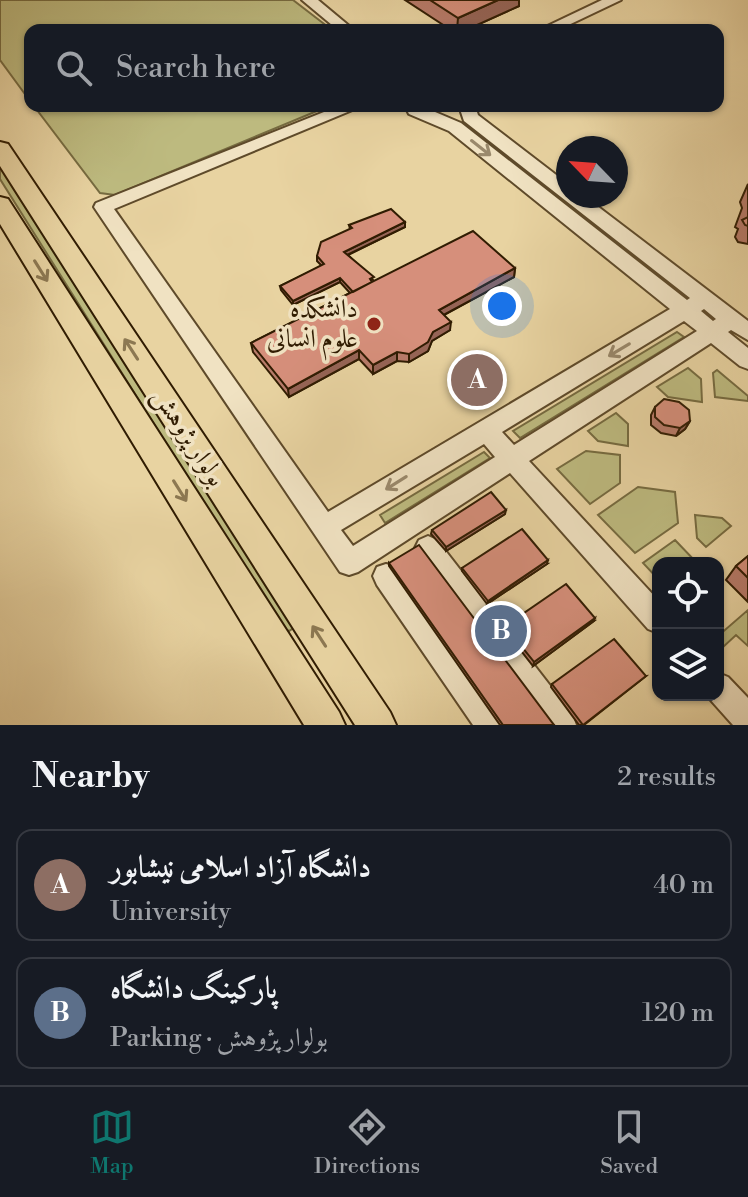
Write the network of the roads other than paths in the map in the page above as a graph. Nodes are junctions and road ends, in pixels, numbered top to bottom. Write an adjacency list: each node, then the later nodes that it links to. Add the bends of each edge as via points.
1 (309, 0): 3 (lane)
2 (614, 0): 4 (lane)
3 (339, 24)
4 (560, 24)
5 (339, 112): 17 (lane, via 103,207)
6 (421, 112): 12 (lane, one-way to 12, via 455,127)
7 (469, 112): 9 (lane)
8 (0, 149): 21 (main road, بولوار پژوهش, one-way to 8)
9 (556, 183)
10 (0, 205): 23 (main road, بولوار پژوهش, one-way to 23)
11 (586, 208): 12 (lane)
12 (696, 304): 13 (lane); 15 (lane, one-way to 15)
13 (731, 328): 14 (lane); 16 (lane)
14 (748, 360)
15 (485, 429): 16 (lane); 17 (lane, one-way to 17)
16 (512, 459): 17 (lane, via 349,563); 20 (lane)
17 (323, 528)
18 (428, 548): 27 (lane)
19 (386, 576): 26 (lane)
20 (652, 613)
21 (342, 671): 23 (main road); 25 (main road, بولوار پژوهش)
22 (724, 694): 24 (lane)
23 (317, 710)
24 (748, 720)
25 (377, 725)
26 (491, 725)
27 (561, 725)

